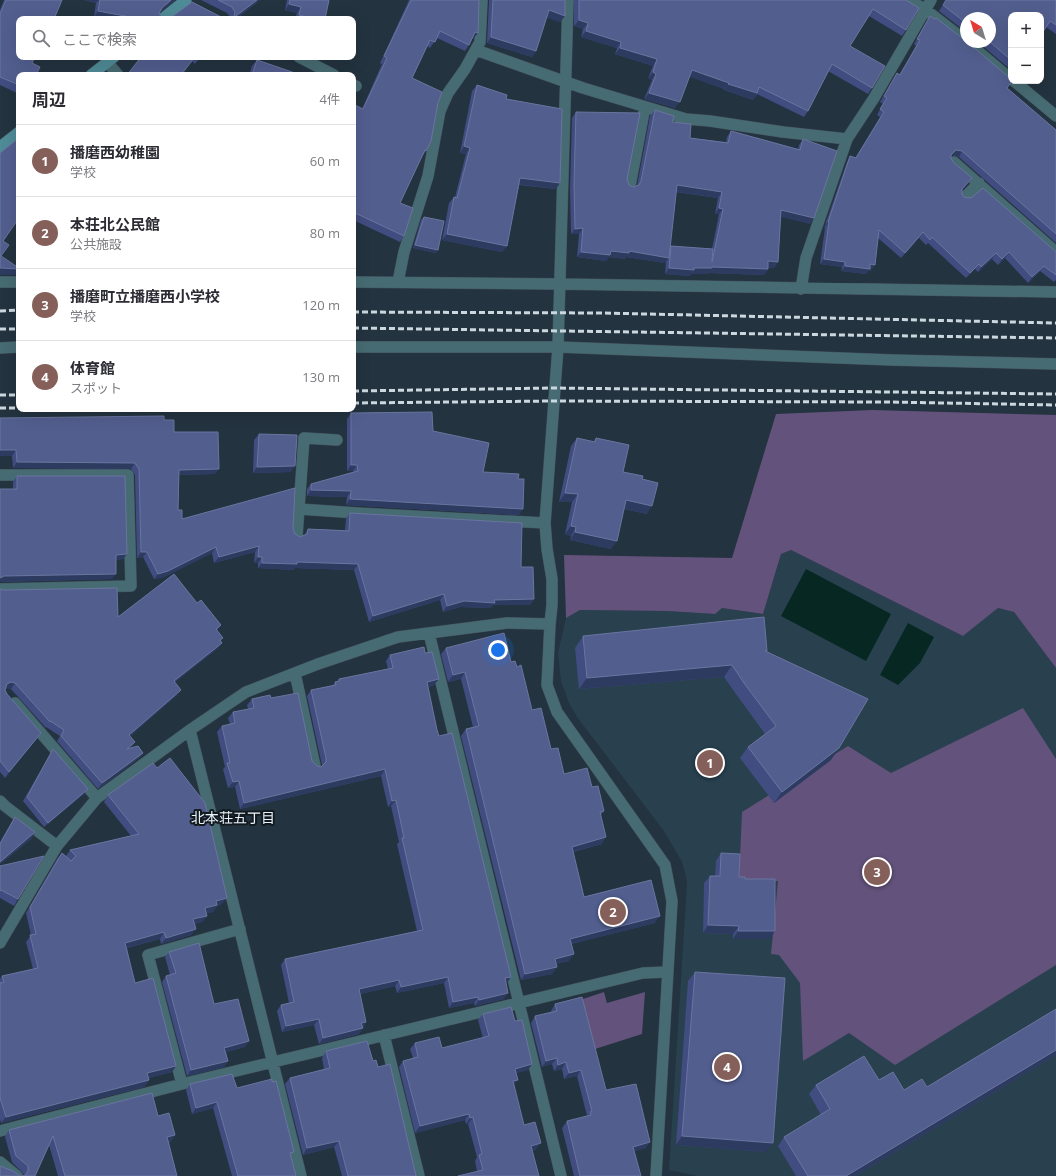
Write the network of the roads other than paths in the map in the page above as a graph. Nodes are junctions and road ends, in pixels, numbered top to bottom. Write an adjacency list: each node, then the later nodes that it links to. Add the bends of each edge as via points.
1 (482, 0): 9 (street, via 480,42)
2 (568, 0): 16 (street)
3 (909, 0): 5 (street)
4 (189, 1): 6 (main road)
5 (928, 5): 7 (street); 21 (street)
6 (166, 16)
7 (960, 36)
8 (974, 48): 15 (street)
9 (476, 50): 16 (street); 31 (street, via 448,93 440,111 428,176 404,252)
10 (110, 60): 12 (main road); 13 (street)
11 (305, 60): 14 (street)
12 (95, 72)
13 (116, 72)
14 (328, 72)
15 (1008, 76)
16 (566, 82): 18 (street); 32 (street)
17 (1018, 84): 19 (street)
18 (644, 107): 21 (street, via 686,119); 25 (street)
19 (1056, 116)
20 (16, 134): 22 (main road)
21 (847, 139): 33 (street, via 806,258)
22 (0, 147)
23 (954, 162): 24 (street)
24 (979, 183): 26 (street); 27 (street)
25 (630, 186)
26 (965, 198)
27 (1056, 252)
28 (0, 282): 29 (street)
29 (16, 282)
30 (356, 282): 31 (street)
31 (398, 282): 32 (street)
32 (559, 284): 33 (street); 35 (street)
33 (801, 289): 34 (street)
34 (1056, 292)
35 (558, 346): 36 (street); 39 (street); 43 (street)
36 (356, 347)
37 (0, 348): 38 (street)
38 (16, 348)
39 (1056, 364)
40 (337, 440): 42 (street, via 304,438)
41 (0, 475): 45 (street, via 128,475 131,586)
42 (299, 509): 43 (street); 44 (street)
43 (545, 523): 46 (street, via 552,579)
44 (297, 536)
45 (0, 590)
46 (550, 624): 47 (street, via 507,623); 57 (street, via 547,685 557,712 665,865 672,901)
47 (429, 633): 48 (street, via 398,637); 58 (street)
48 (295, 673): 50 (street, via 246,692); 51 (street)
49 (8, 695): 52 (street)
50 (190, 730): 52 (street); 55 (street)
51 (314, 766)
52 (97, 798): 54 (street)
53 (0, 800): 54 (street)
54 (57, 846): 56 (street)
55 (240, 930): 60 (street); 61 (street, via 148,955)
56 (0, 943)
57 (667, 972): 58 (street, via 642,972); 68 (street)
58 (519, 1002): 59 (street); 67 (street)
59 (384, 1035): 60 (street); 66 (street)
60 (273, 1062): 61 (street); 65 (street)
61 (182, 1084): 62 (street)
62 (0, 1131)
63 (0, 1162): 64 (street)
64 (17, 1176)
65 (301, 1176)
66 (418, 1176)
67 (561, 1176)
68 (656, 1176)

